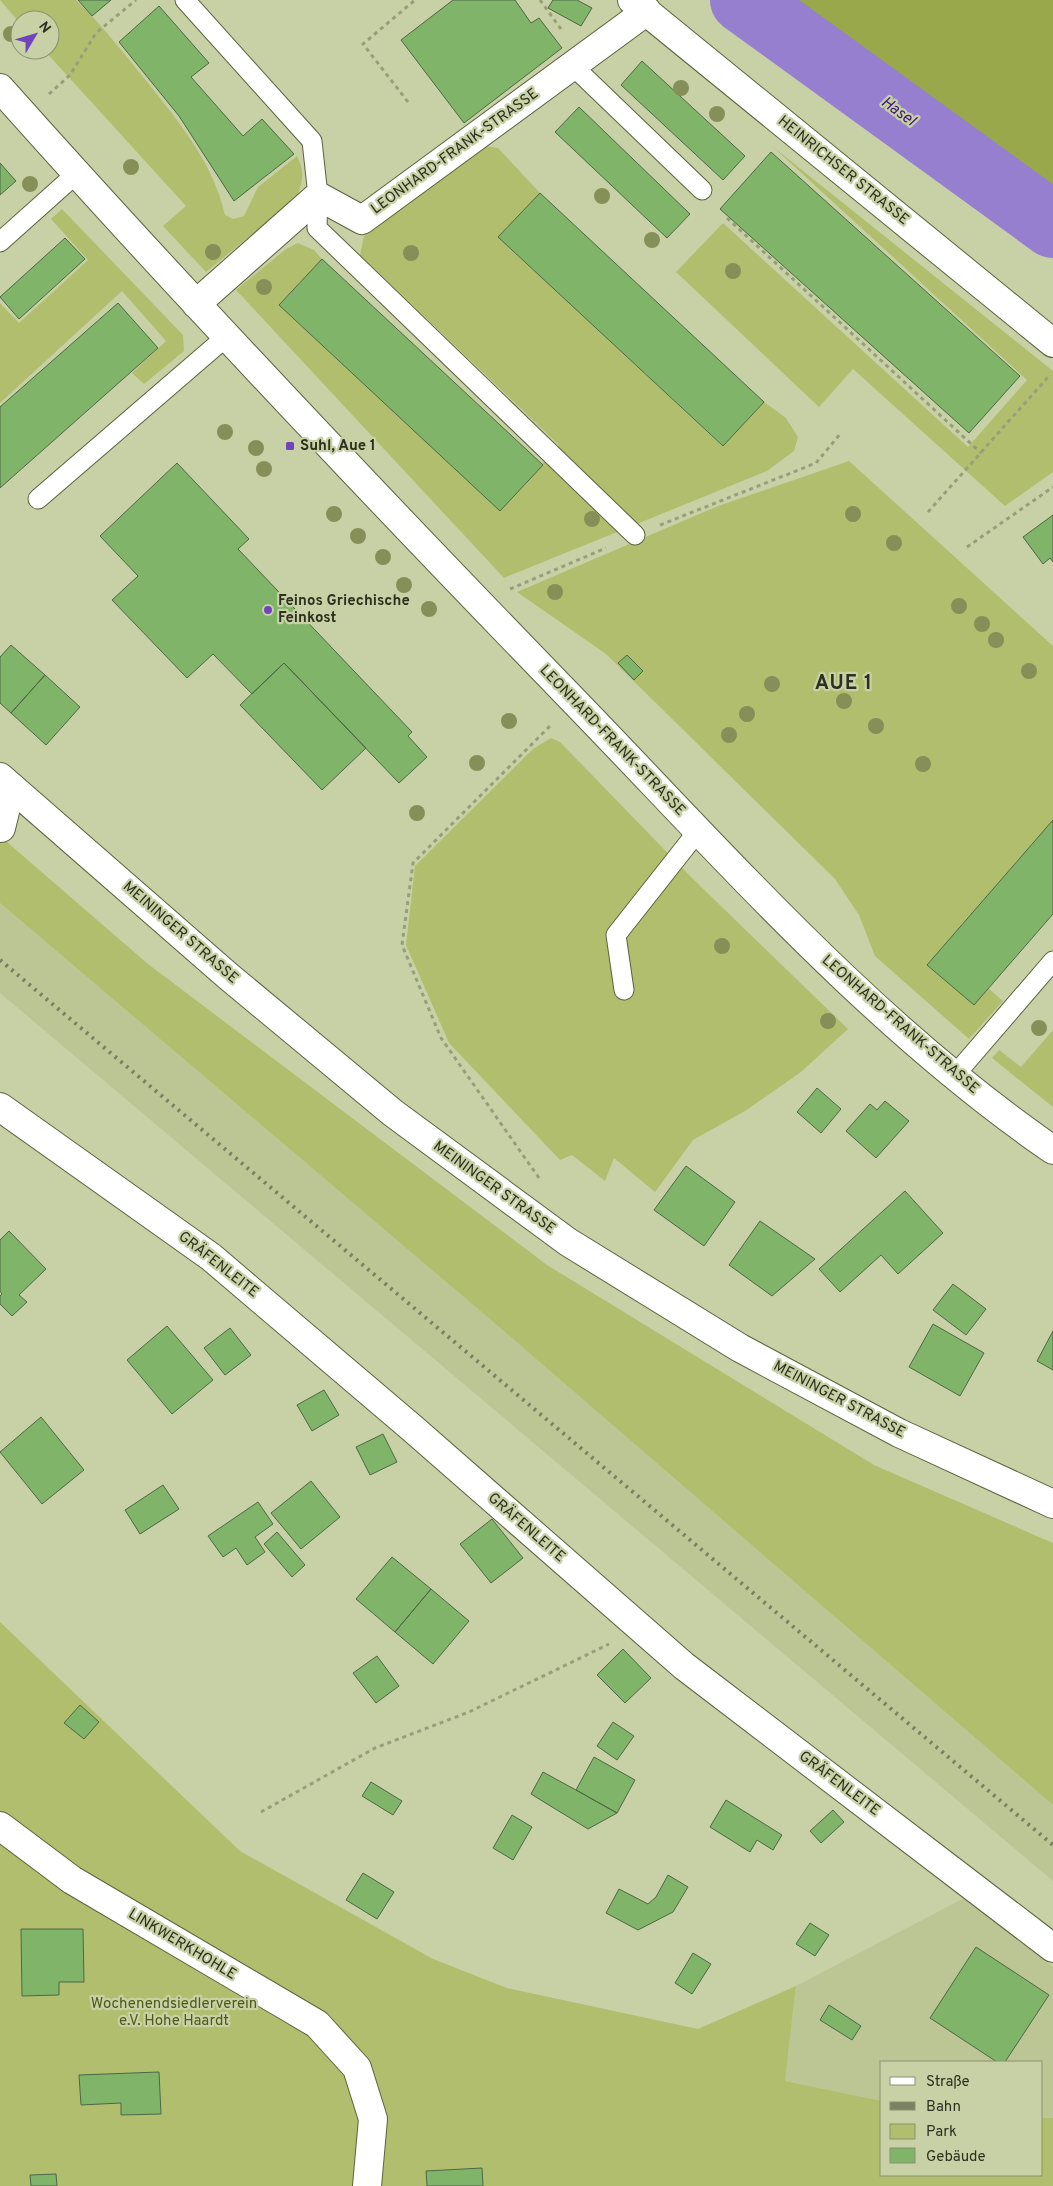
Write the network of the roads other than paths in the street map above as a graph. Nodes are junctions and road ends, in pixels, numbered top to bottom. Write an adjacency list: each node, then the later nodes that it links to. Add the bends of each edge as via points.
1 (185, 0): 7 (lane, via 312,141)
2 (640, 5): 3 (street, LEONHARD-FRANK-STRASSE); 11 (street, HEINRICHSER STRASSE)
3 (573, 66): 6 (lane); 7 (street, LEONHARD-FRANK-STRASSE, via 362,220)
4 (0, 88): 5 (street, LEONHARD-FRANK-STRASSE)
5 (76, 174): 8 (lane); 9 (street, LEONHARD-FRANK-STRASSE)
6 (702, 190)
7 (318, 196): 9 (street); 13 (lane, via 317,228)
8 (0, 242)
9 (196, 304): 10 (street, LEONHARD-FRANK-STRASSE)
10 (226, 337): 12 (lane); 16 (street, LEONHARD-FRANK-STRASSE)
11 (1053, 343)
12 (38, 499)
13 (635, 535)
14 (6, 782): 15 (street); 22 (street, MEININGER STRASSE, via 228,976 393,1113 568,1242 740,1348 899,1433)
15 (1, 828)
16 (698, 831): 18 (lane, via 616,935); 19 (street, LEONHARD-FRANK-STRASSE, via 842,976)
17 (1053, 961): 19 (lane)
18 (624, 990)
19 (954, 1076): 21 (street, LEONHARD-FRANK-STRASSE)
20 (0, 1107): 24 (street, GRÄFENLEITE, via 211,1257 684,1666)
21 (1053, 1150)
22 (1053, 1504)
23 (0, 1826): 25 (street, LINKWERKHOHLE, via 72,1880 317,2024 357,2068 373,2119)
24 (1053, 1948)
25 (367, 2186)

